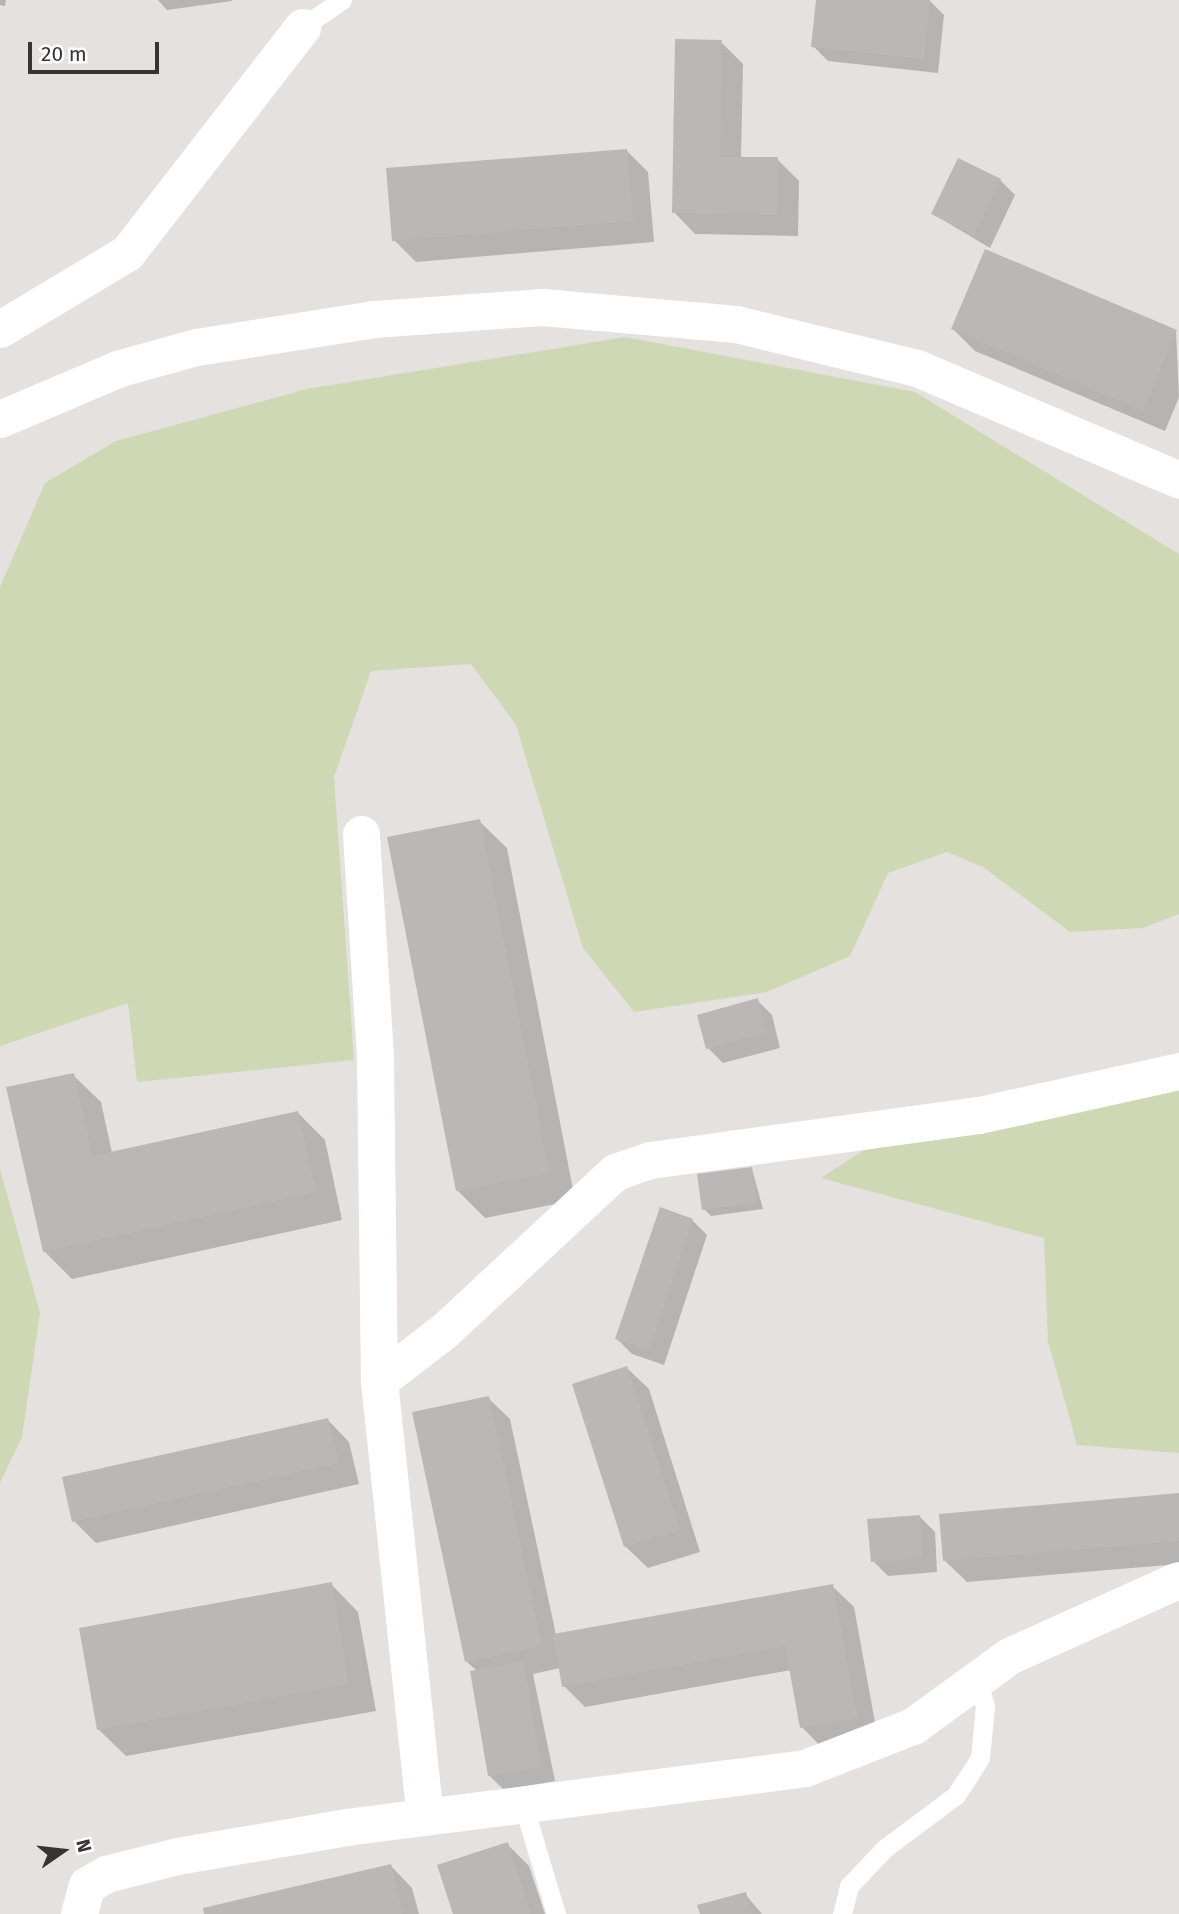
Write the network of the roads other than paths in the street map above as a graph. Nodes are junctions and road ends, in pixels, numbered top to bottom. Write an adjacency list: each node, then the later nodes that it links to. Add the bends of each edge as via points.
1 (342, 0): 2 (lane)
2 (302, 27): 3 (street, via 127,253)
3 (0, 329)
4 (0, 419): 5 (street, via 117,369 196,346 374,319 542,307 736,324 917,368)
5 (1179, 481)
6 (362, 834): 8 (street, via 375,1059)
7 (1179, 1071): 8 (street, via 979,1115 650,1160 615,1172 445,1329)
8 (379, 1381): 12 (street)
9 (1178, 1580): 10 (street, via 1009,1656)
10 (977, 1679): 11 (street, via 914,1726 805,1768); 15 (lane, via 985,1706 980,1758 956,1795 885,1848 849,1886)
11 (523, 1804): 12 (street); 14 (lane)
12 (425, 1816): 13 (street, via 106,1874 87,1885)
13 (79, 1914)
14 (556, 1914)
15 (842, 1914)

